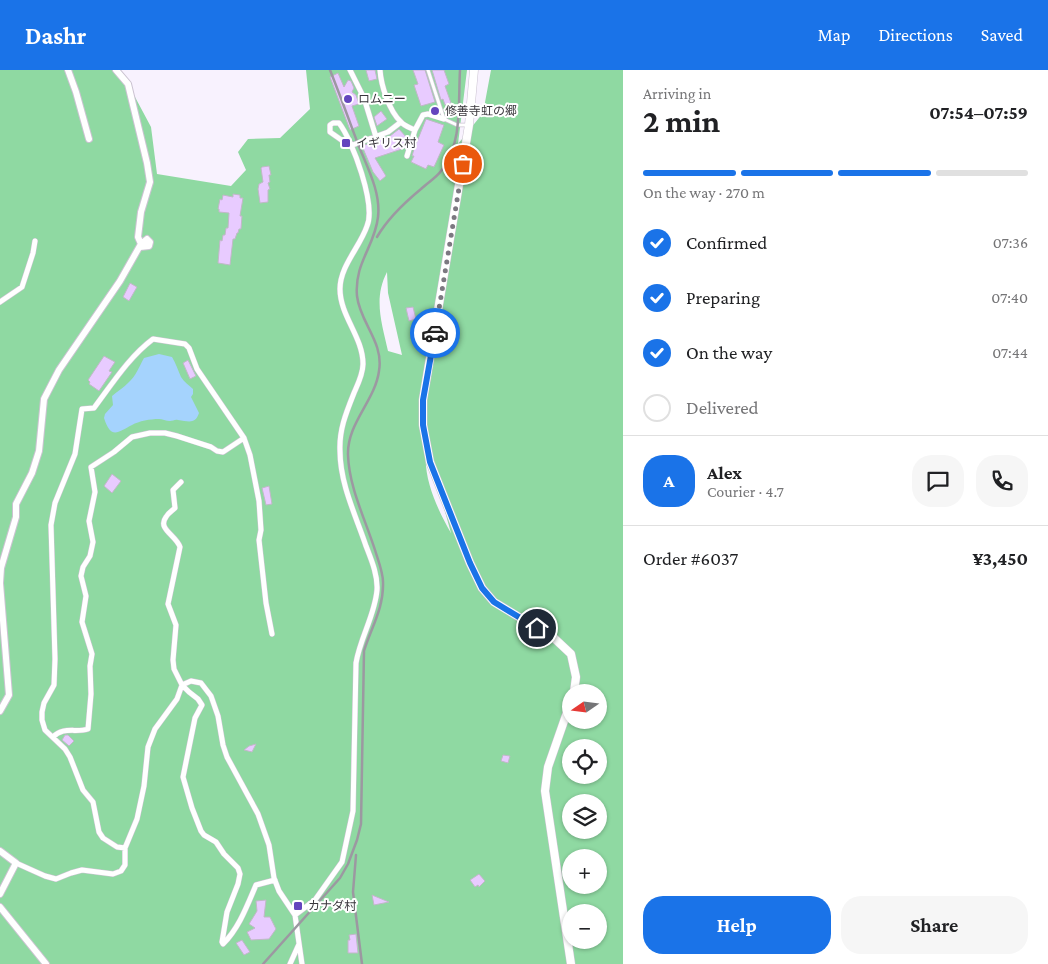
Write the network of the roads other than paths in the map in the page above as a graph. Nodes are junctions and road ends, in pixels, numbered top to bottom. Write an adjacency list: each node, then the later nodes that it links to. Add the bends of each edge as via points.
1 (68, 70): 12 (street)
2 (116, 70): 22 (street, via 128,84 150,182 141,212 138,237 141,245 59,370 44,399 39,450 32,473 16,504 1,568 9,695)
3 (350, 70): 11 (street, via 364,98)
4 (380, 70): 8 (street, via 388,101)
5 (428, 70): 7 (lane)
6 (474, 70): 9 (street)
7 (444, 119): 9 (lane, via 457,125); 10 (street, via 423,115)
8 (401, 122): 10 (street); 11 (street)
9 (469, 125): 21 (street, via 423,400 426,444 430,462 482,588 494,602 554,638 571,654)
10 (415, 130): 14 (street)
11 (376, 137): 13 (street)
12 (89, 139)
13 (350, 146): 13 (street, via 330,132 330,125 339,123); 31 (street, via 362,174 370,213 368,225 347,264 340,286 346,317 359,344 363,364 341,427 340,464 371,559 377,589 356,663 353,811 342,862 315,900)
14 (407, 156)
15 (35, 241): 16 (street, via 22,288)
16 (0, 302)
17 (244, 438): 19 (street, via 259,501 266,603); 24 (street, via 223,452 177,436 150,433 132,437 91,467 95,492 90,522 93,542 81,576 86,596 82,622 92,654 88,729 77,732 68,729); 24 (street, via 197,369 189,348 167,340 153,339 142,347 94,408 82,409 75,454 55,503 51,525 54,685 42,712 45,730)
18 (181, 482): 20 (street, via 173,490 175,508 164,521 164,527 178,540 180,547 168,604 176,625 174,669)
19 (272, 634)
20 (182, 684): 25 (street, via 177,699 155,729 148,747 137,819); 28 (street, via 201,683 211,696 223,745 258,814 269,845); 28 (street, via 202,705 195,718 184,767 187,794 201,831 216,842 240,874 226,920 223,944 246,910 256,885)
21 (575, 684)
22 (0, 711)
23 (562, 727): 36 (street, via 548,767 545,791)
24 (53, 737): 25 (street, via 65,749 83,790 93,802 99,832 117,847)
25 (125, 848): 27 (street, via 125,865 113,874 82,870 56,880)
26 (0, 851): 27 (street)
27 (16, 863): 29 (street)
28 (275, 880): 31 (street)
29 (0, 894)
30 (0, 907): 33 (street)
31 (295, 915): 32 (street)
32 (300, 944): 34 (street); 35 (street)
33 (46, 964)
34 (290, 964)
35 (302, 964)
36 (570, 964)

